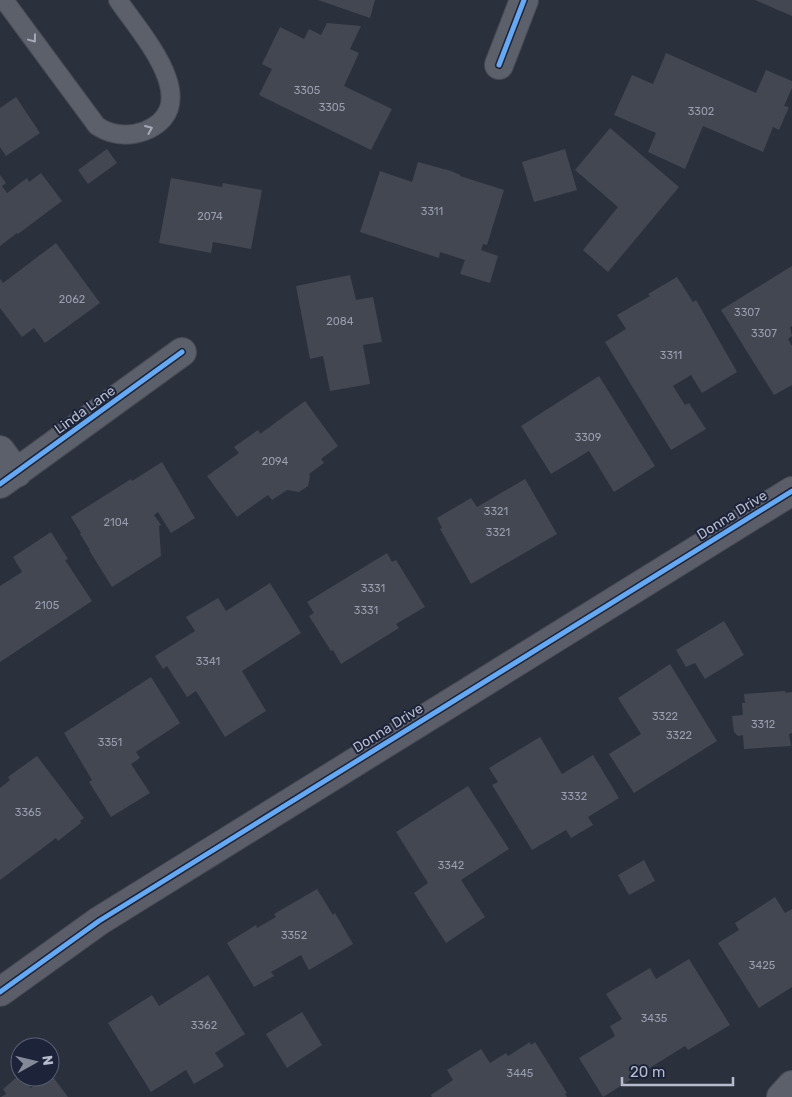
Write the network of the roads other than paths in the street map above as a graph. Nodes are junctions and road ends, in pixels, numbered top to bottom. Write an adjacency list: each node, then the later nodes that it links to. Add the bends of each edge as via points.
1 (4, 0): 2 (lane, one-way to 2, via 97,126 109,133 140,133 157,126 166,115 172,97 169,79 157,56)
2 (118, 0)
3 (524, 0): 4 (street)
4 (499, 66)
5 (182, 352): 7 (street, Linda Lane)
6 (0, 450): 7 (street, Linda Lane)
7 (8, 478)
8 (792, 490): 9 (street, Donna Drive, via 99,921)
9 (0, 992)
10 (792, 1085): 11 (street)
11 (781, 1097)

